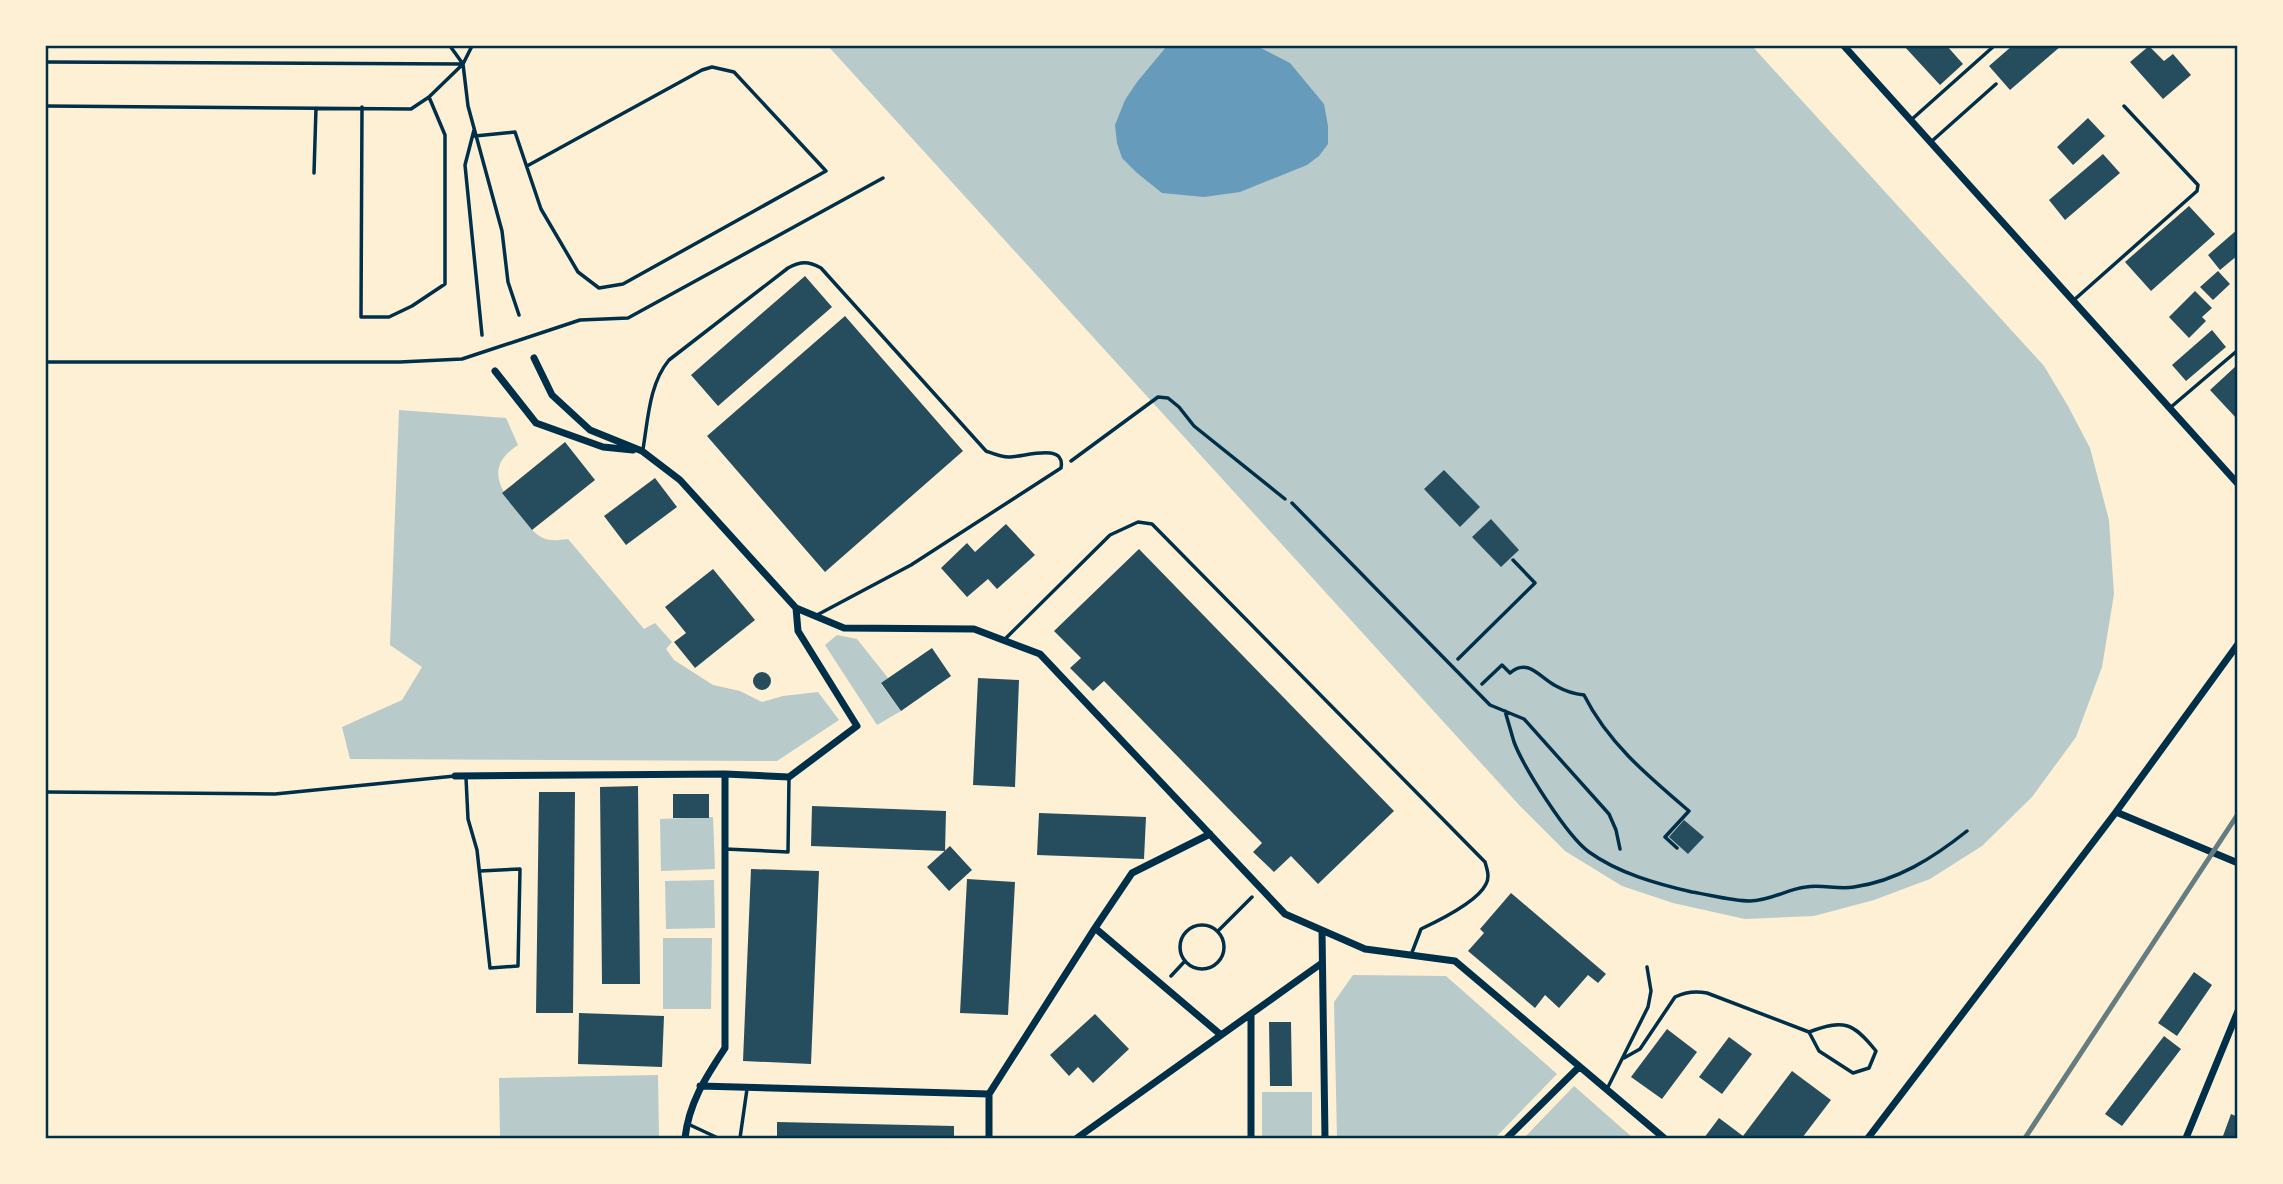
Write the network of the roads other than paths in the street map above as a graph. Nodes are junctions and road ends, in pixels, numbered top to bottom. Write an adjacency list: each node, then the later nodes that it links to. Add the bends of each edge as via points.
1 (450, 46): 6 (lane)
2 (472, 46): 6 (lane)
3 (1844, 46): 13 (street)
4 (1994, 46): 13 (lane)
5 (46, 62): 6 (lane)
6 (463, 64): 8 (lane); 14 (lane)
7 (1996, 84): 16 (lane)
8 (429, 97): 11 (lane, via 411,109); 11 (lane, via 445,135 445,284 389,317 361,317)
9 (46, 106): 12 (lane)
10 (2124, 106): 20 (lane, via 2198,185 2197,191)
11 (362, 107): 12 (lane)
12 (316, 108): 18 (lane)
13 (1911, 120): 16 (street)
14 (474, 128): 15 (lane); 22 (lane, via 465,165)
15 (475, 136): 17 (lane, via 515,132); 21 (lane)
16 (1931, 143): 20 (street)
17 (527, 166): 17 (lane, via 541,209 567,255 578,272 599,288 623,284 826,171 734,72 712,67)
18 (314, 173)
19 (883, 178): 25 (lane, via 628,318 580,320 462,359)
20 (2073, 301): 27 (street)
21 (519, 314)
22 (482, 335)
23 (2238, 350): 27 (lane)
24 (534, 358): 28 (street, via 552,394 590,430)
25 (46, 362)
26 (495, 370): 28 (street, via 536,423 603,447)
27 (2169, 409): 29 (street)
28 (642, 451): 31 (street, via 680,480); 32 (lane, via 655,383 668,360 788,268 809,261 821,268 986,451 1004,457 1052,452 1059,456 1061,468 911,565)
29 (2238, 484)
30 (1292, 503): 35 (lane, via 1490,705)
31 (796, 608): 32 (street); 39 (street, via 798,631 857,726)
32 (816, 616): 33 (street, via 844,628 974,629)
33 (1004, 640): 43 (street, via 1040,654); 50 (lane, via 1110,535 1138,522 1152,524 1485,862 1486,886 1454,914 1421,929)
34 (2238, 644): 41 (street)
35 (1506, 711): 42 (lane, via 1528,768 1586,850 1625,872 1680,889 1751,901 1799,887 1853,887 1918,866); 45 (lane, via 1524,719 1609,814)
36 (725, 774): 38 (street); 39 (street); 44 (street)
37 (455, 776): 38 (street); 40 (lane, via 275,794)
38 (466, 776): 47 (lane, via 468,819)
39 (789, 777): 44 (lane, via 788,852)
40 (46, 792)
41 (2116, 812): 46 (street); 73 (street)
42 (1967, 831)
43 (1210, 834): 48 (street, via 1132,873); 49 (street, via 1285,914)
44 (725, 849): 59 (street, via 726,1048)
45 (1620, 849)
46 (2238, 863)
47 (480, 871): 47 (lane, via 491,968 518,966 520,869)
48 (1095, 928): 56 (street); 62 (street)
49 (1322, 931): 50 (street, via 1365,948); 51 (street)
50 (1411, 955): 58 (street, via 1455,961)
51 (1322, 963): 54 (street); 70 (street)
52 (1647, 967): 57 (lane, via 1650,1000)
53 (2238, 1010): 74 (street)
54 (1251, 1014): 56 (street); 69 (street)
55 (1809, 1032): 55 (lane, via 1819,1051 1853,1073 1868,1068 1876,1051 1861,1031 1834,1023); 57 (lane, via 1707,993 1690,992 1675,997 1640,1049)
56 (1221, 1035): 68 (street)
57 (1623, 1058): 61 (lane)
58 (1578, 1067): 61 (street); 71 (street)
59 (700, 1086): 60 (street); 63 (street)
60 (747, 1087): 62 (street); 66 (lane)
61 (1607, 1089): 72 (street)
62 (989, 1094): 67 (street)
63 (686, 1123): 64 (street); 65 (lane)
64 (685, 1139)
65 (718, 1139)
66 (740, 1139)
67 (989, 1139)
68 (1077, 1139)
69 (1251, 1139)
70 (1325, 1139)
71 (1507, 1139)
72 (1664, 1139)
73 (1868, 1139)
74 (2186, 1139)

